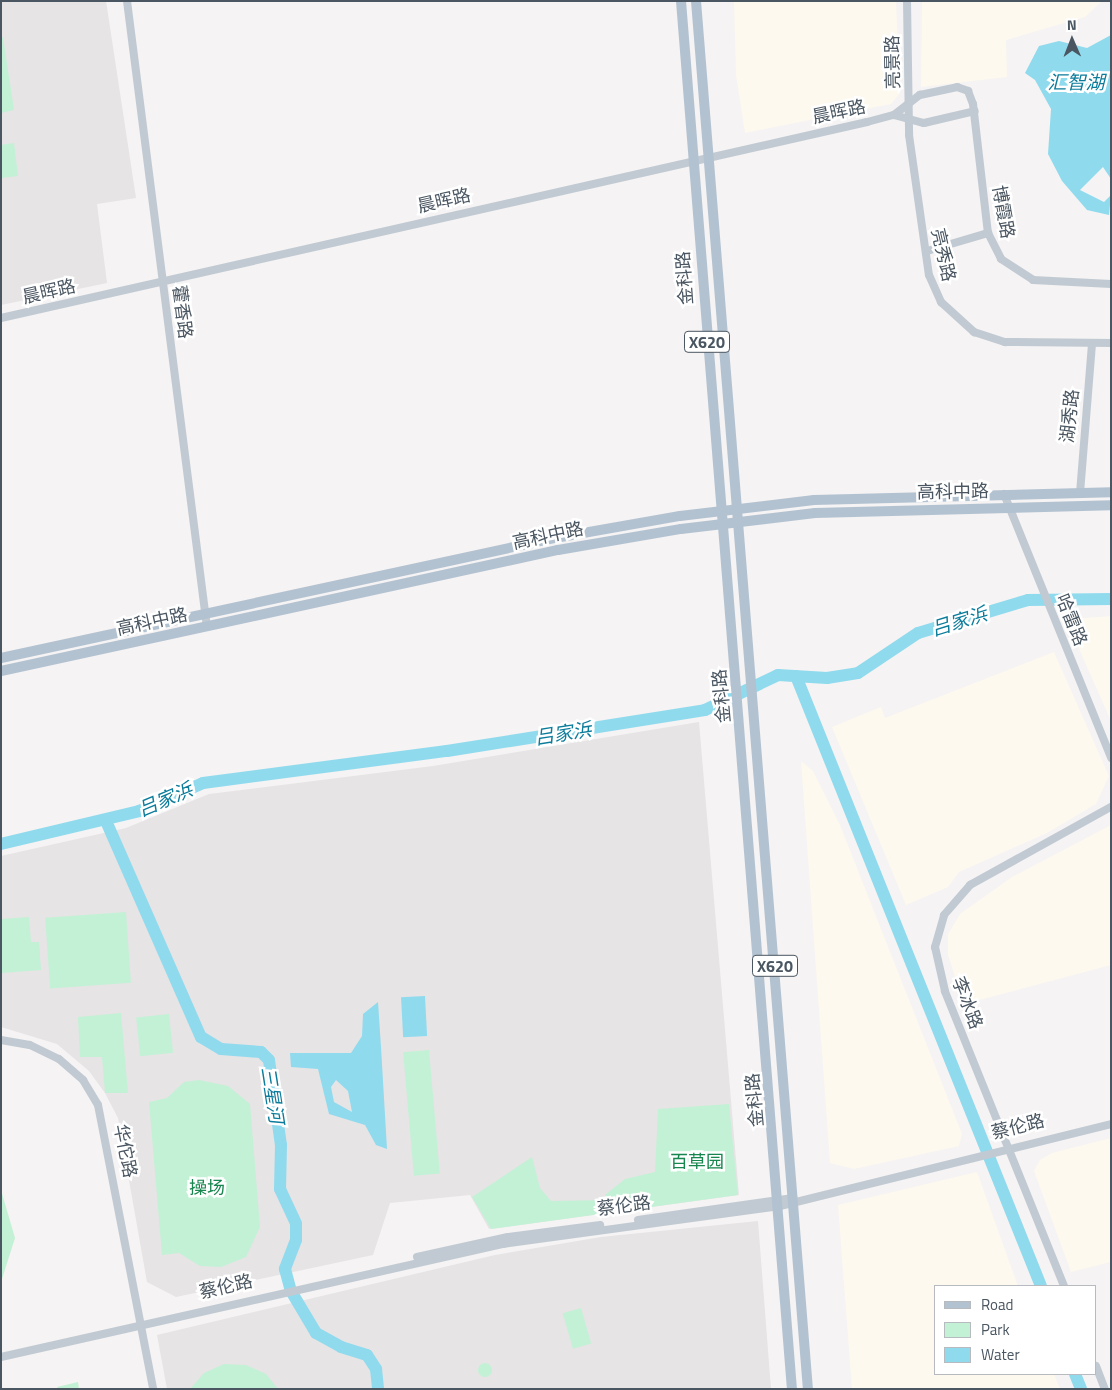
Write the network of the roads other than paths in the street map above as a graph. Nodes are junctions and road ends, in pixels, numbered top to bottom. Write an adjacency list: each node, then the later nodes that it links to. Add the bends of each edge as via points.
1 (127, 1): 13 (street, 藿香路)
2 (681, 1): 10 (main road, 金科路 / X620)
3 (696, 1): 9 (main road, 金科路 / X620)
4 (907, 1): 5 (street, 亮景路)
5 (908, 102): 6 (street, via 963,88); 7 (street, 晨晖路); 8 (street, 亮景路)
6 (975, 111): 8 (street); 11 (street, 博霞路)
7 (894, 116): 8 (street, 晨晖路); 9 (street, 晨晖路)
8 (908, 122): 12 (street, 亮秀路)
9 (708, 157): 10 (street, 晨晖路); 23 (main road, 金科路 / X620)
10 (694, 160): 13 (street, 晨晖路); 24 (main road, 金科路 / X620)
11 (988, 233): 12 (street); 14 (street, 博霞路, via 1001,259 1023,277 1052,283)
12 (927, 251): 16 (street, 亮秀路, via 930,275 941,302 974,332 1004,342)
13 (163, 282): 15 (street, 晨晖路); 27 (street, 藿香路)
14 (1111, 284)
15 (1, 318)
16 (1092, 344): 17 (street, 亮秀路); 19 (street, 湖秀路)
17 (1111, 344)
18 (1111, 492): 19 (main road, 高科中路)
19 (1080, 493): 20 (main road, 高科中路)
20 (1004, 494): 22 (street, 哈雷路); 23 (main road, 高科中路, via 814,500)
21 (1111, 505): 22 (main road, 高科中路)
22 (1008, 506): 25 (main road, 高科中路, via 844,512); 31 (street, 哈雷路)
23 (738, 508): 24 (main road, 高科中路); 25 (main road, 金科路 / X620)
24 (722, 510): 26 (main road, 金科路 / X620); 27 (main road, 高科中路, via 556,538)
25 (739, 521): 26 (main road, 高科中路); 38 (main road, 金科路 / X620)
26 (724, 523): 28 (main road, 高科中路, via 558,550); 39 (main road, 金科路 / X620)
27 (205, 614): 28 (street, 藿香路); 29 (main road, 高科中路)
28 (207, 626): 30 (main road, 高科中路)
29 (1, 658)
30 (1, 672)
31 (1111, 758)
32 (1111, 807): 37 (street, 李冰路, via 970,885 955,898 937,930 940,977)
33 (1, 1040): 41 (street, 华佗路, via 30,1045 58,1059 83,1080 98,1105)
34 (1, 1045): 41 (street, 华佗路, via 29,1049 56,1062 92,1101 103,1135)
35 (1111, 1119): 37 (street, 蔡伦路)
36 (1111, 1124): 37 (street, 蔡伦路)
37 (1004, 1148): 38 (street, 蔡伦路); 40 (street, 李冰路)
38 (795, 1200): 39 (street, 蔡伦路); 46 (main road, 金科路 / X620)
39 (780, 1203): 41 (street, 蔡伦路, via 508,1237); 45 (main road, 金科路 / X620)
40 (1064, 1285)
41 (141, 1325): 42 (street, 蔡伦路); 44 (street, 华佗路)
42 (1, 1357)
43 (1097, 1369): 47 (street)
44 (153, 1389)
45 (792, 1389)
46 (808, 1389)
47 (1105, 1389)

